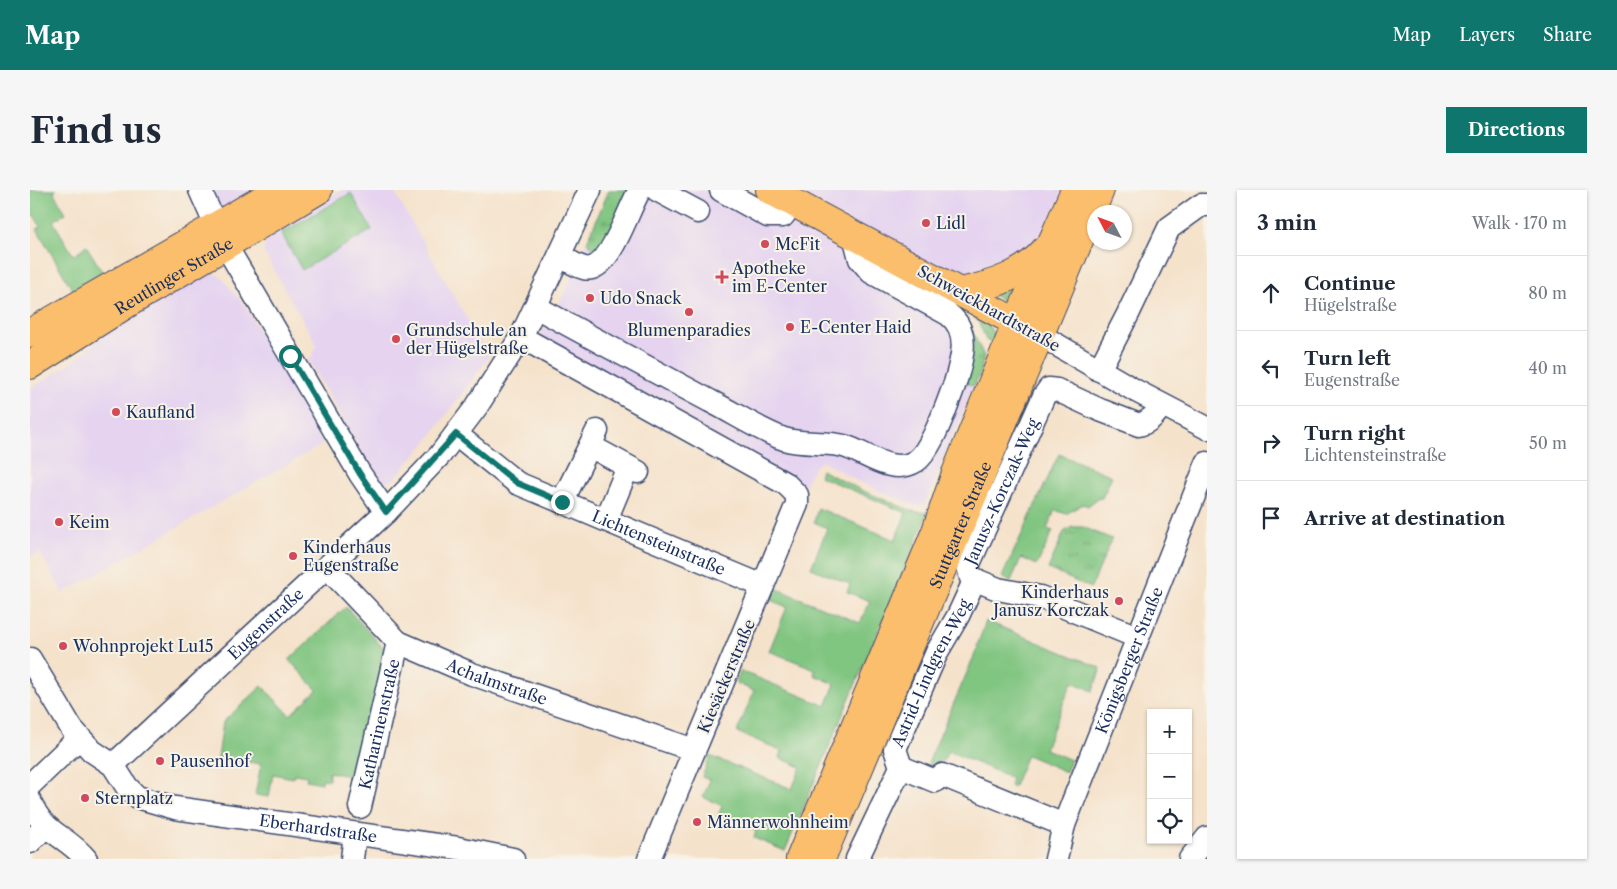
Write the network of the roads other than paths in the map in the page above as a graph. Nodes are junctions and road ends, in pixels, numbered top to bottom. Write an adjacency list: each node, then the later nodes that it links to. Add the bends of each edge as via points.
1 (200, 190): 15 (street)
2 (279, 190): 15 (main road, Reutlinger Straße)
3 (318, 190): 15 (main road, Reutlinger Straße)
4 (584, 190): 17 (street, Eugenstraße, via 560,244)
5 (590, 190): 17 (street, Eugenstraße)
6 (640, 190): 17 (street, via 602,262 585,269)
7 (657, 190): 13 (street)
8 (721, 190): 11 (street, via 768,216 783,216)
9 (1075, 190): 16 (main road, Stuttgarter Straße)
10 (1100, 190): 20 (main road, Stuttgarter Straße)
11 (782, 194): 14 (main road, Schweickhardtstraße)
12 (1207, 205): 24 (street, via 1201,205 1169,228)
13 (698, 212)
14 (854, 235): 18 (main road, Schweickhardtstraße); 19 (street, via 860,259 871,272 948,314 963,334 959,369 943,413 923,454 916,461 895,465 881,463 845,446 784,439)
15 (220, 237): 21 (main road, Reutlinger Straße); 23 (main road, Reutlinger Straße, via 197,263); 30 (street, via 351,459)
16 (1052, 242): 18 (main road, via 1041,256 1014,276); 20 (main road, Stuttgarter Straße)
17 (560, 255): 19 (street, Eugenstraße)
18 (961, 292): 20 (main road, Schweickhardtstraße)
19 (536, 307): 22 (street, Eugenstraße)
20 (1028, 329): 24 (street, Schweickhardtstraße); 53 (main road, Stuttgarter Straße, via 956,473 933,540); 54 (main road, Stuttgarter Straße)
21 (30, 333)
22 (521, 337): 27 (street, Eugenstraße); 34 (street, Kiesäckerstraße, via 774,476 796,492 797,504)
23 (30, 365)
24 (1099, 370): 25 (street, Schweickhardtstraße)
25 (1162, 405): 26 (street, Schweickhardtstraße); 33 (street, Janusz-Korczak-Weg, via 1156,415 1139,424 1049,389 968,566 969,574)
26 (1207, 428)
27 (456, 434): 29 (street, Lichtensteinstraße, via 517,483); 30 (street, Eugenstraße)
28 (1207, 463): 35 (street, Königsberger Straße)
29 (562, 502): 31 (street, Lichtensteinstraße); 31 (street, via 593,439 633,469)
30 (386, 512): 32 (street, Eugenstraße)
31 (606, 520): 34 (street, Lichtensteinstraße)
32 (327, 567): 36 (street, Achalmstraße); 40 (street, Eugenstraße)
33 (975, 579): 35 (street, Janusz-Korczak-Weg, via 998,589 1040,597); 41 (street, Astrid-Lindgren-Weg, via 937,652 895,749)
34 (763, 586): 39 (street, Kiesäckerstraße)
35 (1137, 637): 45 (street, Königsberger Straße)
36 (398, 642): 39 (street, Achalmstraße, via 472,674); 44 (street, Katharinenstraße)
37 (30, 659): 38 (street)
38 (79, 738): 40 (street); 42 (street)
39 (694, 750): 52 (street, Kiesäckerstraße)
40 (113, 765): 47 (street, Eberhardstraße, via 133,793 153,802)
41 (901, 767): 45 (street, Astrid-Lindgren-Weg, via 935,781 942,775); 55 (street, Astrid-Lindgren-Weg)
42 (30, 785)
43 (30, 800): 46 (street)
44 (360, 807)
45 (1064, 824): 56 (street, Königsberger Straße)
46 (38, 834): 49 (street, via 67,841)
47 (355, 834): 50 (street); 51 (street, Eberhardstraße)
48 (1207, 838): 57 (street)
49 (86, 859)
50 (352, 859)
51 (513, 859)
52 (649, 859)
53 (800, 859)
54 (821, 859)
55 (857, 859)
56 (1056, 859)
57 (1190, 859)

